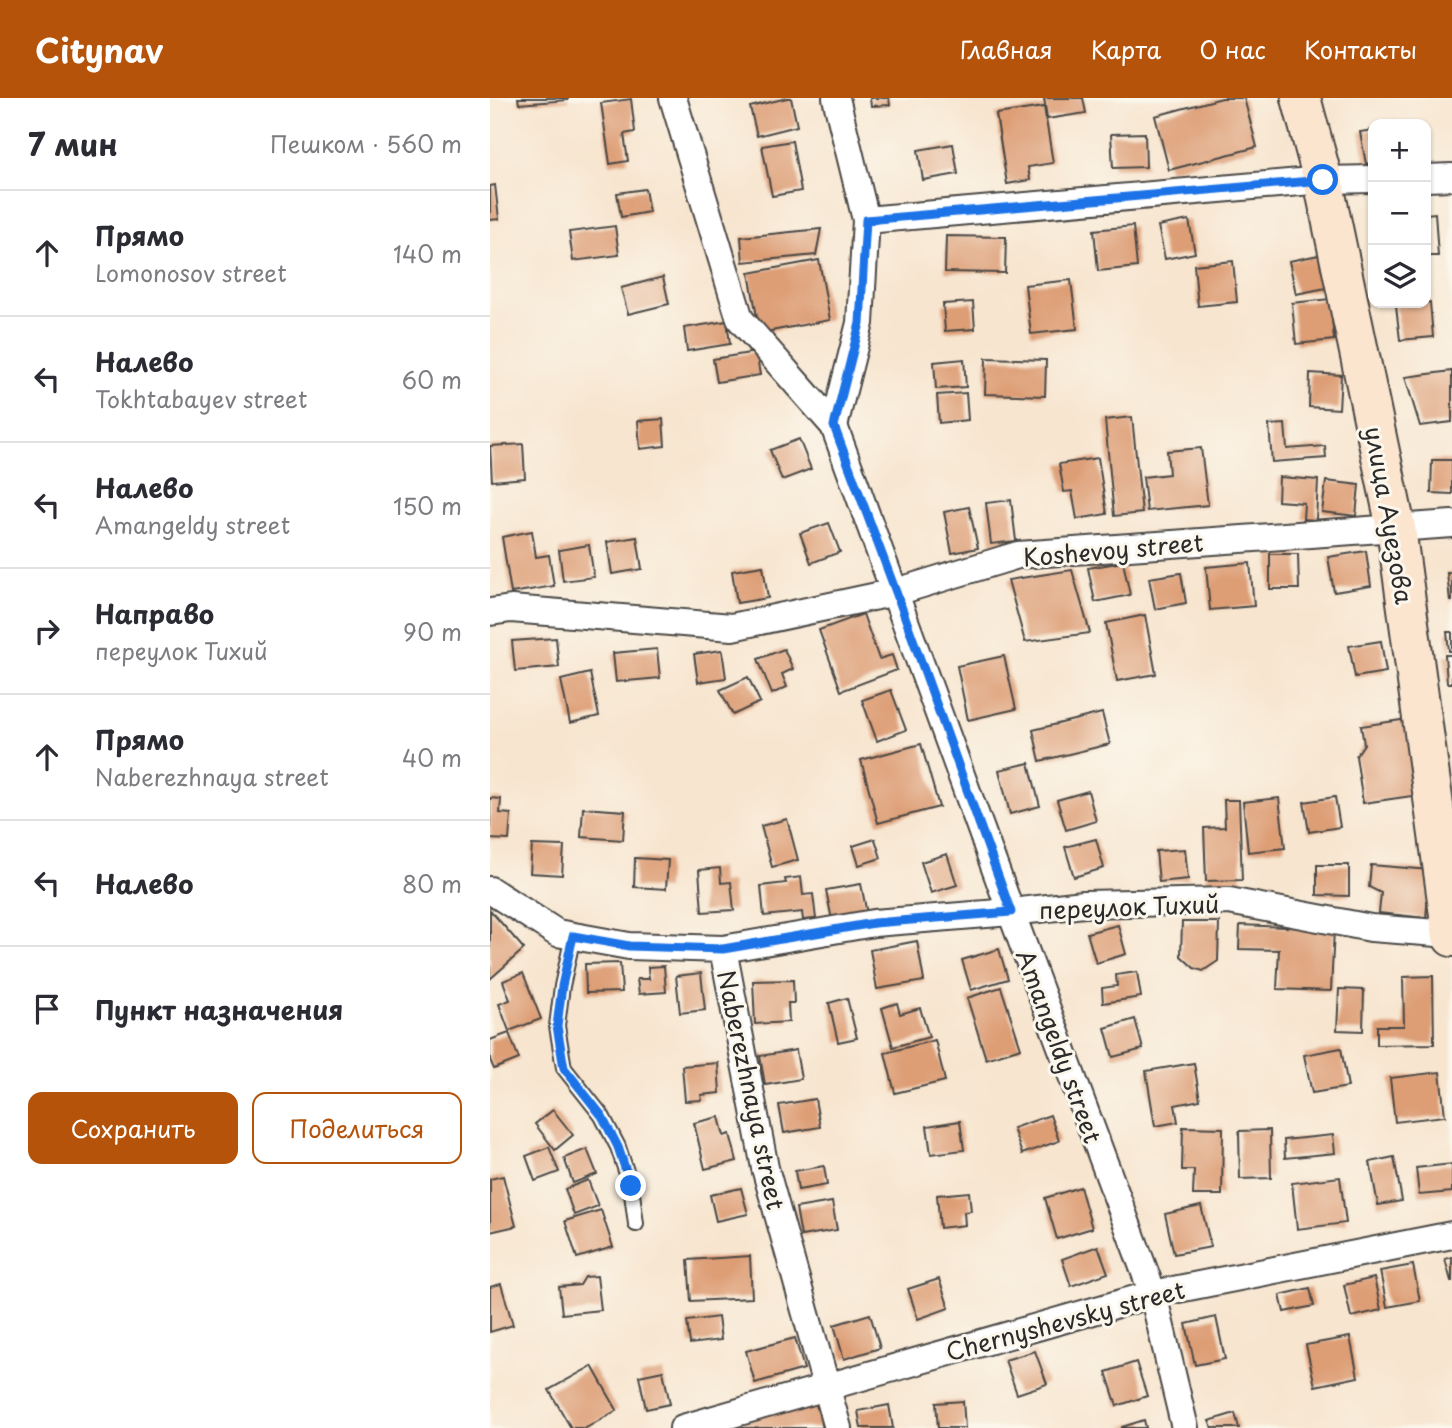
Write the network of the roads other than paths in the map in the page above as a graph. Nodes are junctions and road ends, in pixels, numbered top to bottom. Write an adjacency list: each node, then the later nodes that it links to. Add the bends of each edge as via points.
1 (673, 98): 9 (street, Amangeldy street, via 740,319)
2 (836, 98): 8 (street)
3 (1301, 98): 7 (street, улица Ауезова)
4 (1452, 177): 5 (street)
5 (1431, 178)
6 (1368, 179): 7 (street)
7 (1323, 180): 8 (street); 11 (street, улица Ауезова)
8 (866, 220): 9 (street, via 860,323)
9 (834, 426): 12 (street, Amangeldy street)
10 (1452, 524): 11 (street, Koshevoy street)
11 (1396, 528): 12 (street, Koshevoy street, via 1018,555); 17 (street, улица Ауезова)
12 (896, 592): 13 (street, Koshevoy street, via 732,627 512,609); 15 (street, Amangeldy street)
13 (490, 612)
14 (490, 890): 16 (street, Naberezhnaya street, via 557,933)
15 (1011, 912): 17 (street, переулок Тихий, via 1084,904 1229,901 1371,928); 18 (street, переулок Тихий, via 874,923); 21 (street, Amangeldy street)
16 (573, 936): 18 (street, Naberezhnaya street, via 629,946); 19 (lane, via 557,1026 564,1068 602,1116 618,1147 631,1186)
17 (1452, 936)
18 (723, 949): 22 (street, Naberezhnaya street, via 765,1168)
19 (636, 1224)
20 (1452, 1235): 21 (street, Chernyshevsky street)
21 (1153, 1294): 22 (street, Chernyshevsky street); 25 (street, Amangeldy street)
22 (827, 1386): 23 (street, Chernyshevsky street); 24 (street, Naberezhnaya street)
23 (683, 1428)
24 (838, 1428)
25 (1185, 1428)

